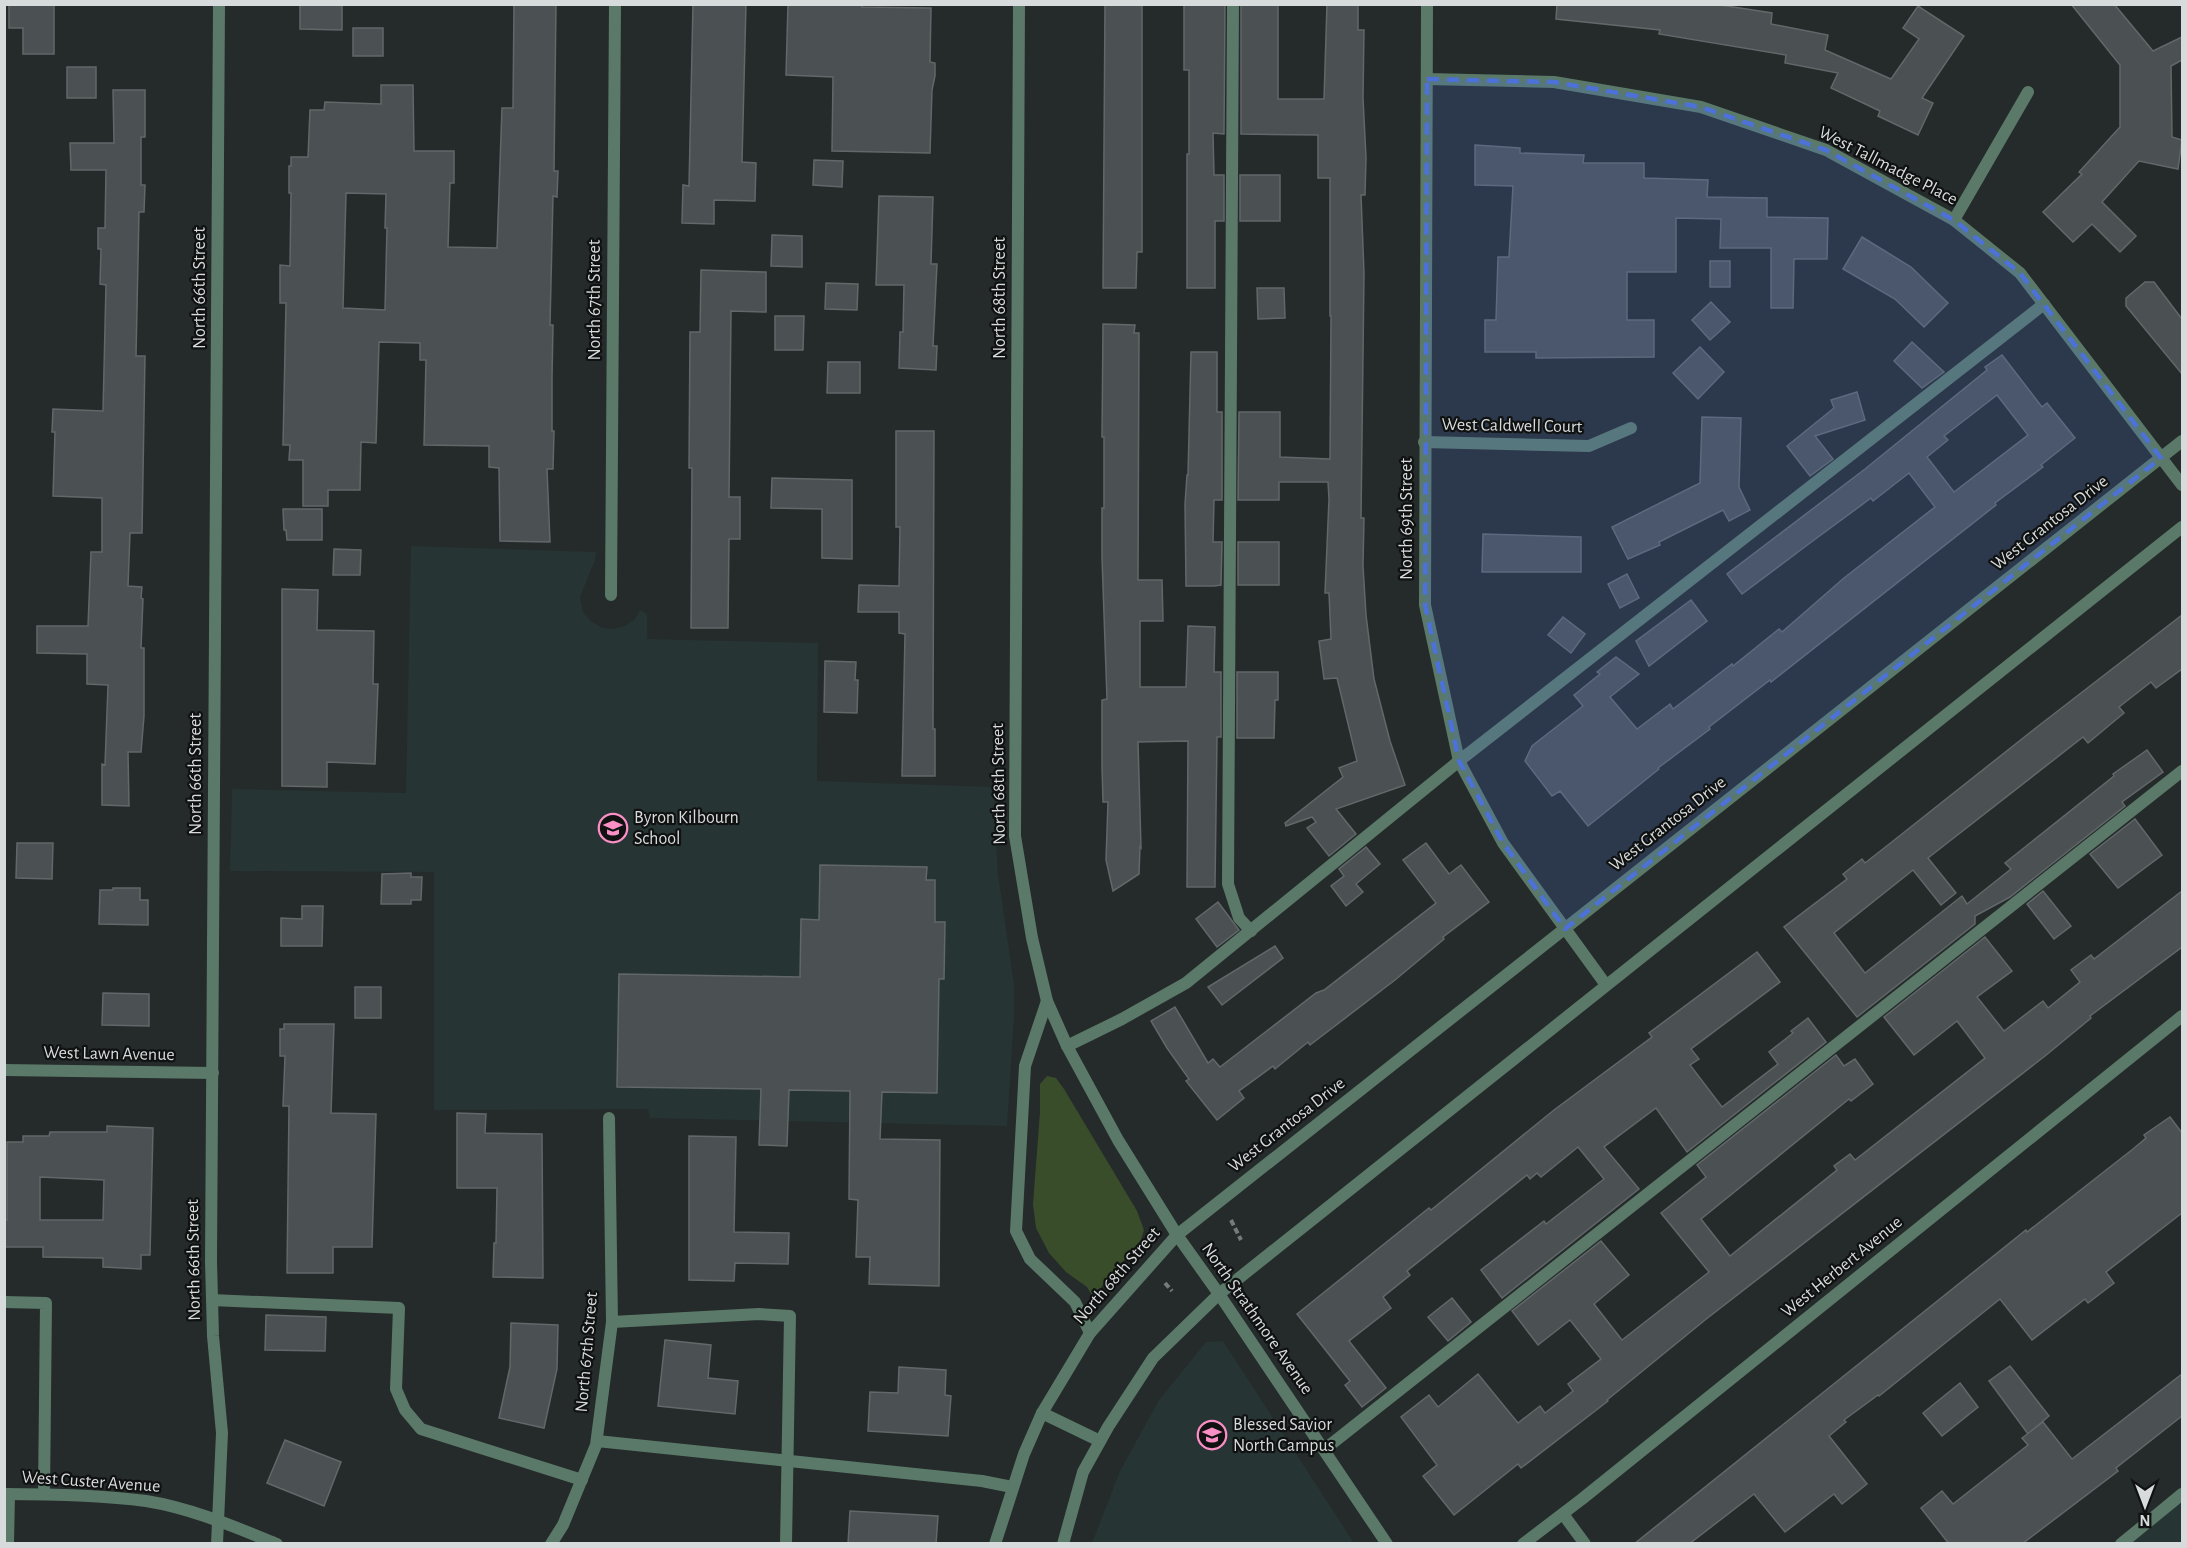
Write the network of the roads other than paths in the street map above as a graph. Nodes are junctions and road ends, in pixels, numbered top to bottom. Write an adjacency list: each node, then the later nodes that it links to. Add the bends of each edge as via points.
1 (219, 4): 26 (street, North 66th Street)
2 (615, 4): 16 (street, North 67th Street)
3 (1019, 4): 22 (street, North 68th Street, via 1016,836 1032,938)
4 (1233, 4): 20 (street, via 1228,884 1239,918)
5 (1427, 4): 6 (street, North 69th Street)
6 (1426, 78): 8 (street, West Tallmadge Place, via 1554,82 1701,107 1826,150); 12 (street, North 69th Street)
7 (2028, 92): 8 (street)
8 (1954, 220): 9 (street, West Tallmadge Place, via 2020,273)
9 (2044, 304): 13 (street, West Tallmadge Place); 17 (street)
10 (1631, 428): 12 (street, West Caldwell Court, via 1589,446)
11 (2182, 441): 13 (street, West Grantosa Drive)
12 (1424, 442): 17 (street, North 69th Street, via 1425,605)
13 (2161, 458): 14 (street, West Tallmadge Place); 19 (street, West Grantosa Drive)
14 (2182, 484)
15 (2182, 526): 21 (street)
16 (611, 595)
17 (1459, 761): 19 (street, North 69th Street, via 1503,843); 20 (street)
18 (2182, 771): 37 (street)
19 (1565, 929): 21 (street, North 69th Street); 28 (street, West Grantosa Drive)
20 (1251, 931): 24 (street, via 1186,983)
21 (1606, 986): 29 (street)
22 (1047, 1001): 24 (street, North 68th Street); 33 (street, via 1025,1066 1016,1232 1030,1259 1075,1302)
23 (2182, 1016): 44 (street, West Herbert Avenue)
24 (1067, 1046): 28 (street, North 68th Street, via 1118,1140)
25 (4, 1070): 26 (street, West Lawn Avenue)
26 (213, 1073): 30 (street, North 66th Street)
27 (609, 1118): 32 (street, North 67th Street)
28 (1177, 1235): 29 (street, North Strathmore Avenue); 33 (street, North 68th Street)
29 (1219, 1294): 36 (street, via 1153,1358); 37 (street, North Strathmore Avenue)
30 (212, 1300): 39 (street, via 399,1308 396,1389 405,1410 421,1429); 45 (street, North 66th Street, via 222,1433)
31 (4, 1302): 42 (street, via 46,1303)
32 (612, 1322): 35 (street, North 67th Street); 38 (street, via 759,1314 790,1316)
33 (1090, 1333): 34 (street, North 68th Street)
34 (1042, 1413): 36 (street); 40 (street, North 68th Street)
35 (597, 1441): 38 (street); 39 (street, North 67th Street)
36 (1100, 1441): 52 (street, via 1083,1472)
37 (1325, 1449): 53 (street, North Strathmore Avenue)
38 (788, 1461): 40 (street); 46 (street)
39 (582, 1480): 50 (street, North 67th Street)
40 (1012, 1487): 51 (street, North 68th Street)
41 (7, 1494): 42 (street, West Custer Avenue); 47 (street)
42 (44, 1494): 45 (street, West Custer Avenue, via 147,1501)
43 (2182, 1494): 56 (street)
44 (1563, 1514): 54 (street, West Herbert Avenue); 55 (street)
45 (218, 1522): 48 (street, North 66th Street); 49 (street, West Custer Avenue)
46 (784, 1540)
47 (8, 1544)
48 (217, 1544)
49 (277, 1544)
50 (551, 1544)
51 (995, 1544)
52 (1063, 1544)
53 (1388, 1544)
54 (1523, 1544)
55 (1585, 1544)
56 (2121, 1544)

